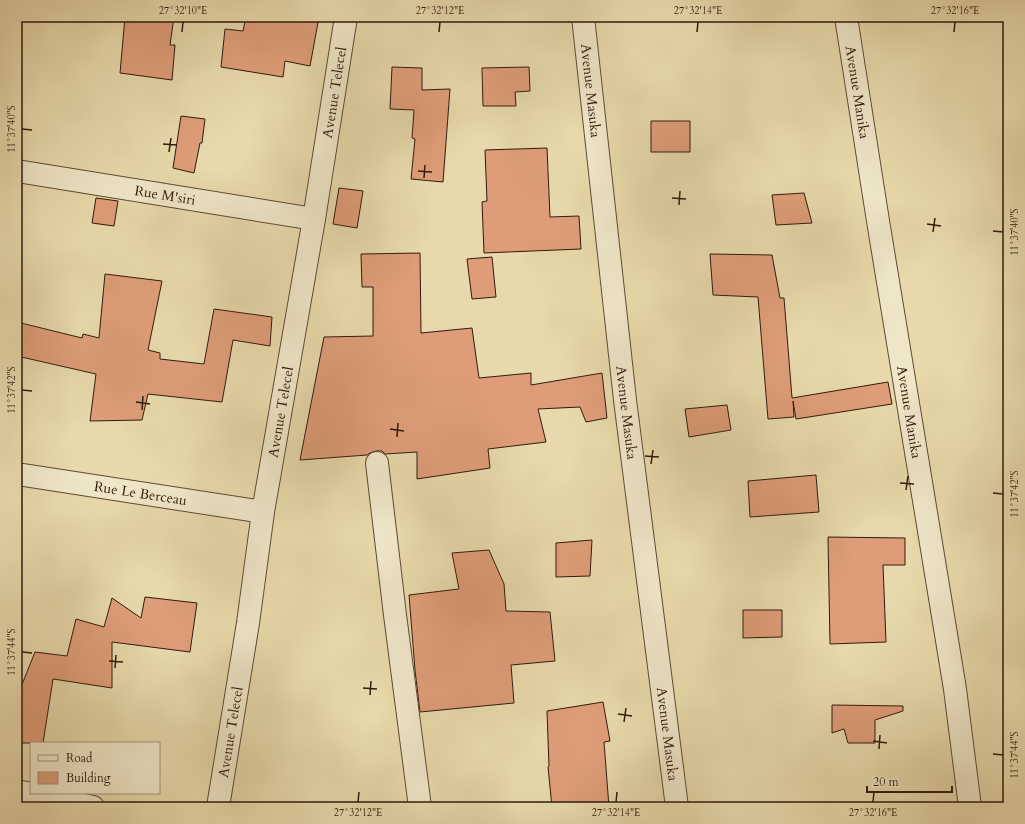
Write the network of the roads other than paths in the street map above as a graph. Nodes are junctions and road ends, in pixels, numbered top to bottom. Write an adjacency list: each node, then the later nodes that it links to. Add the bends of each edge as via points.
1 (346, 17): 5 (street, Avenue Telecel)
2 (583, 17): 15 (street, Avenue Masuka, via 625,400)
3 (846, 17): 16 (street, Avenue Manika, via 955,689)
4 (17, 171): 5 (street, Rue M'siri)
5 (314, 219): 8 (street, Avenue Telecel)
6 (377, 463): 14 (street)
7 (17, 474): 8 (street, Rue Le Berceau)
8 (263, 512): 13 (street, Avenue Telecel)
9 (17, 791): 10 (street)
10 (30, 794)
11 (31, 794): 12 (street)
12 (93, 807)
13 (218, 807)
14 (420, 807)
15 (677, 807)
16 (970, 807)

